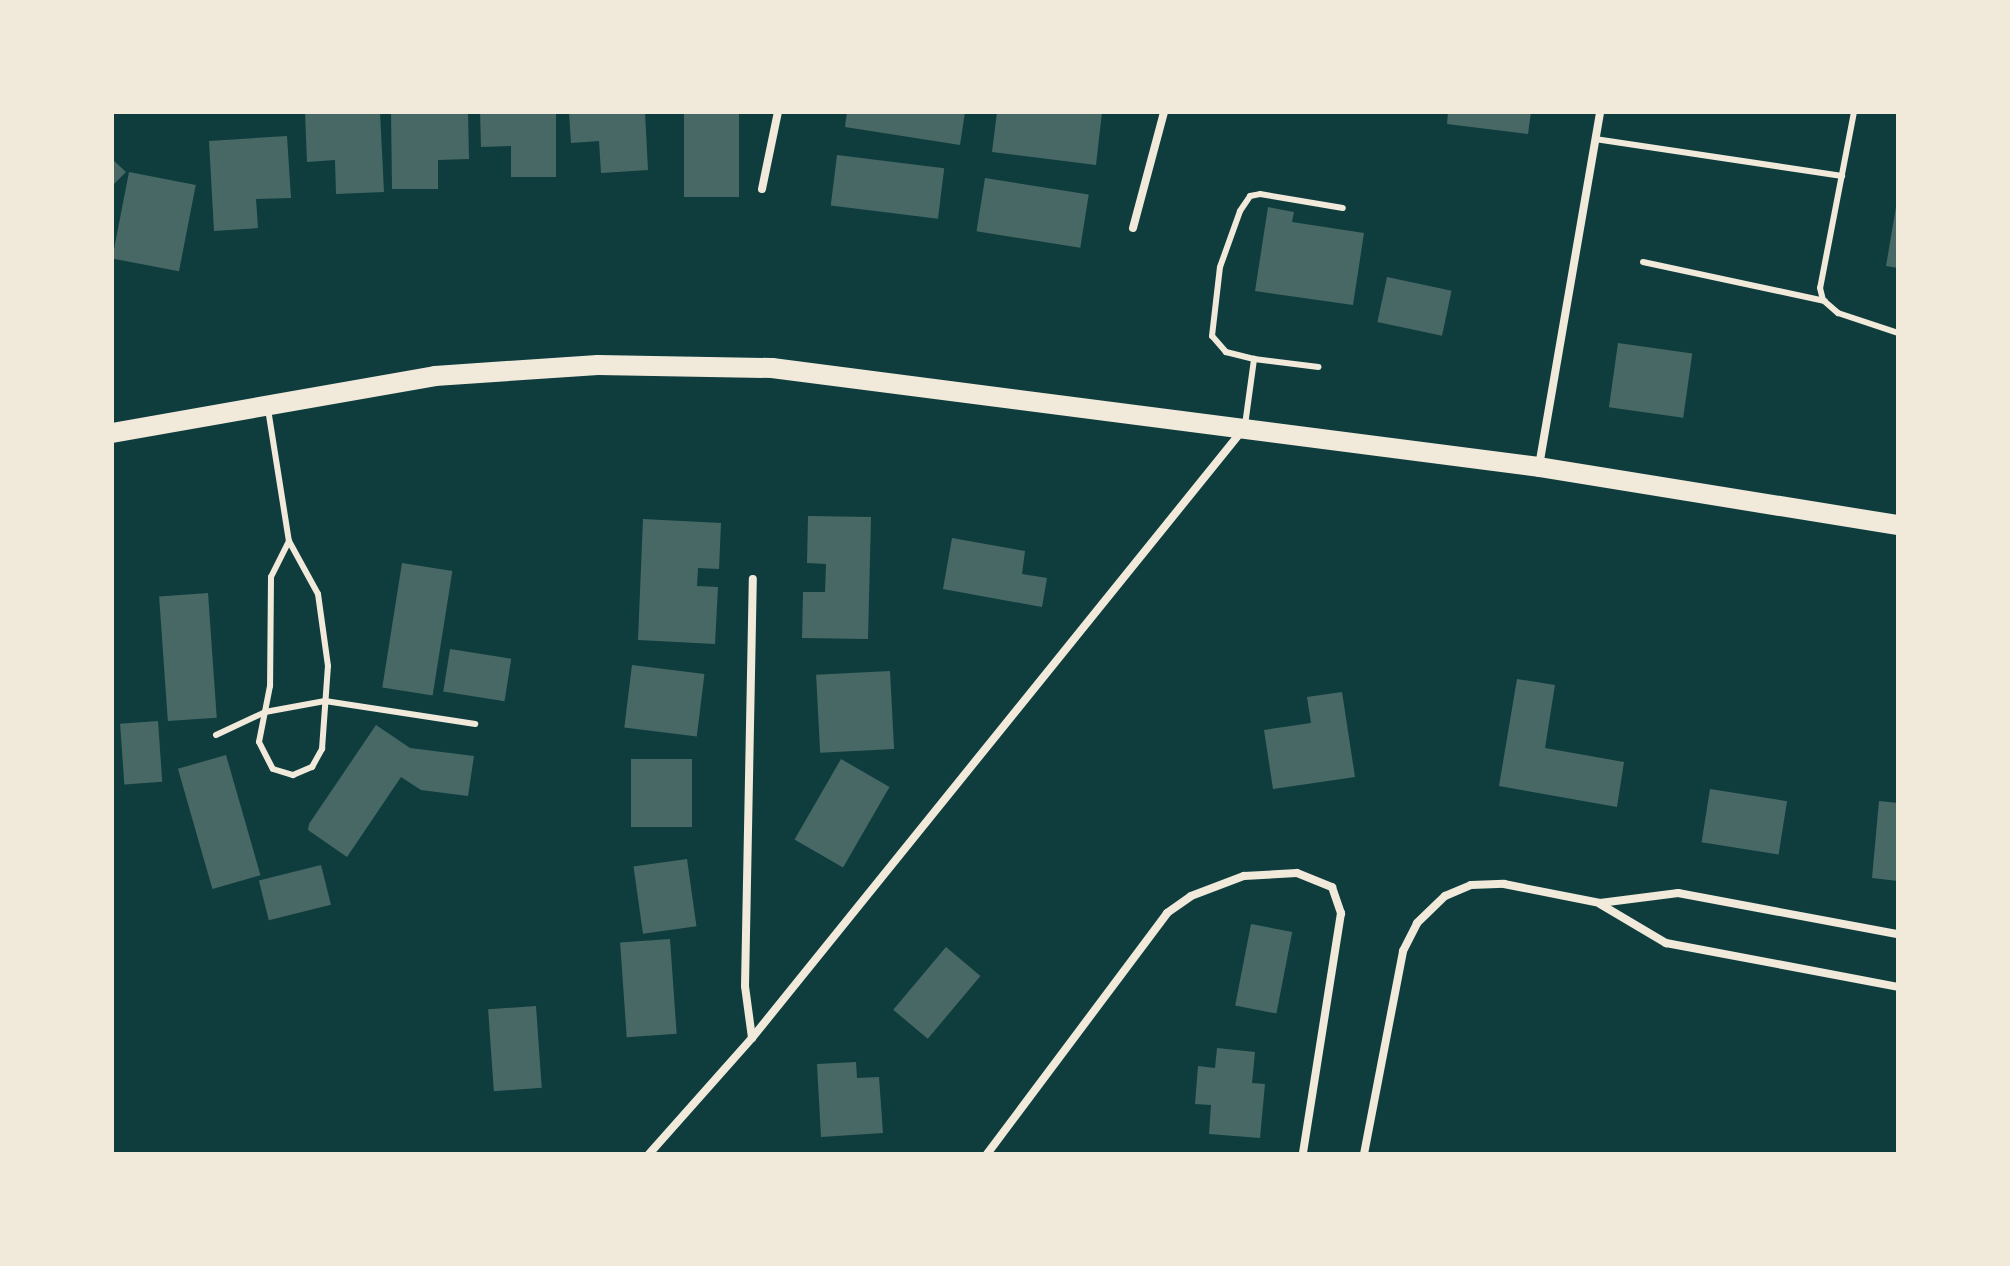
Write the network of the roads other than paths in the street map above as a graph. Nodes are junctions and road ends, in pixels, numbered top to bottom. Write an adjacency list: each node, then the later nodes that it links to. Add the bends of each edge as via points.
1 (778, 112): 7 (street)
2 (1164, 112): 9 (street)
3 (1600, 112): 5 (street)
4 (1854, 112): 6 (lane)
5 (1595, 139): 6 (lane); 18 (street)
6 (1842, 176): 11 (lane, via 1820,288)
7 (762, 189)
8 (1343, 208): 13 (lane, via 1260,194 1250,196 1240,211 1220,267 1212,336 1226,352)
9 (1133, 228)
10 (1643, 262): 11 (lane)
11 (1825, 301): 12 (lane, via 1838,313)
12 (1898, 333)
13 (1254, 359): 14 (lane); 16 (lane)
14 (1319, 367)
15 (267, 402): 16 (main road, via 498,371 598,365 772,368); 17 (main road); 20 (lane)
16 (1244, 429): 18 (main road); 29 (street)
17 (112, 433)
18 (1539, 467): 19 (main road)
19 (1898, 525)
20 (289, 541): 22 (lane, via 318,594 328,666); 23 (lane, via 271,577)
21 (753, 579): 29 (street, via 745,986)
22 (325, 701): 23 (lane); 23 (lane, via 319,758 293,775 273,769 260,752); 24 (lane)
23 (265, 712): 25 (lane)
24 (475, 724)
25 (216, 735)
26 (1600, 903): 27 (street, via 1678,893); 28 (street, via 1666,943); 33 (street, via 1504,884 1471,885 1445,896 1417,923 1403,951)
27 (1898, 934)
28 (1898, 987)
29 (752, 1038): 30 (street)
30 (649, 1154)
31 (987, 1154): 32 (street, via 1167,913 1191,896 1244,876 1297,873 1332,887 1341,913)
32 (1303, 1154)
33 (1364, 1154)

